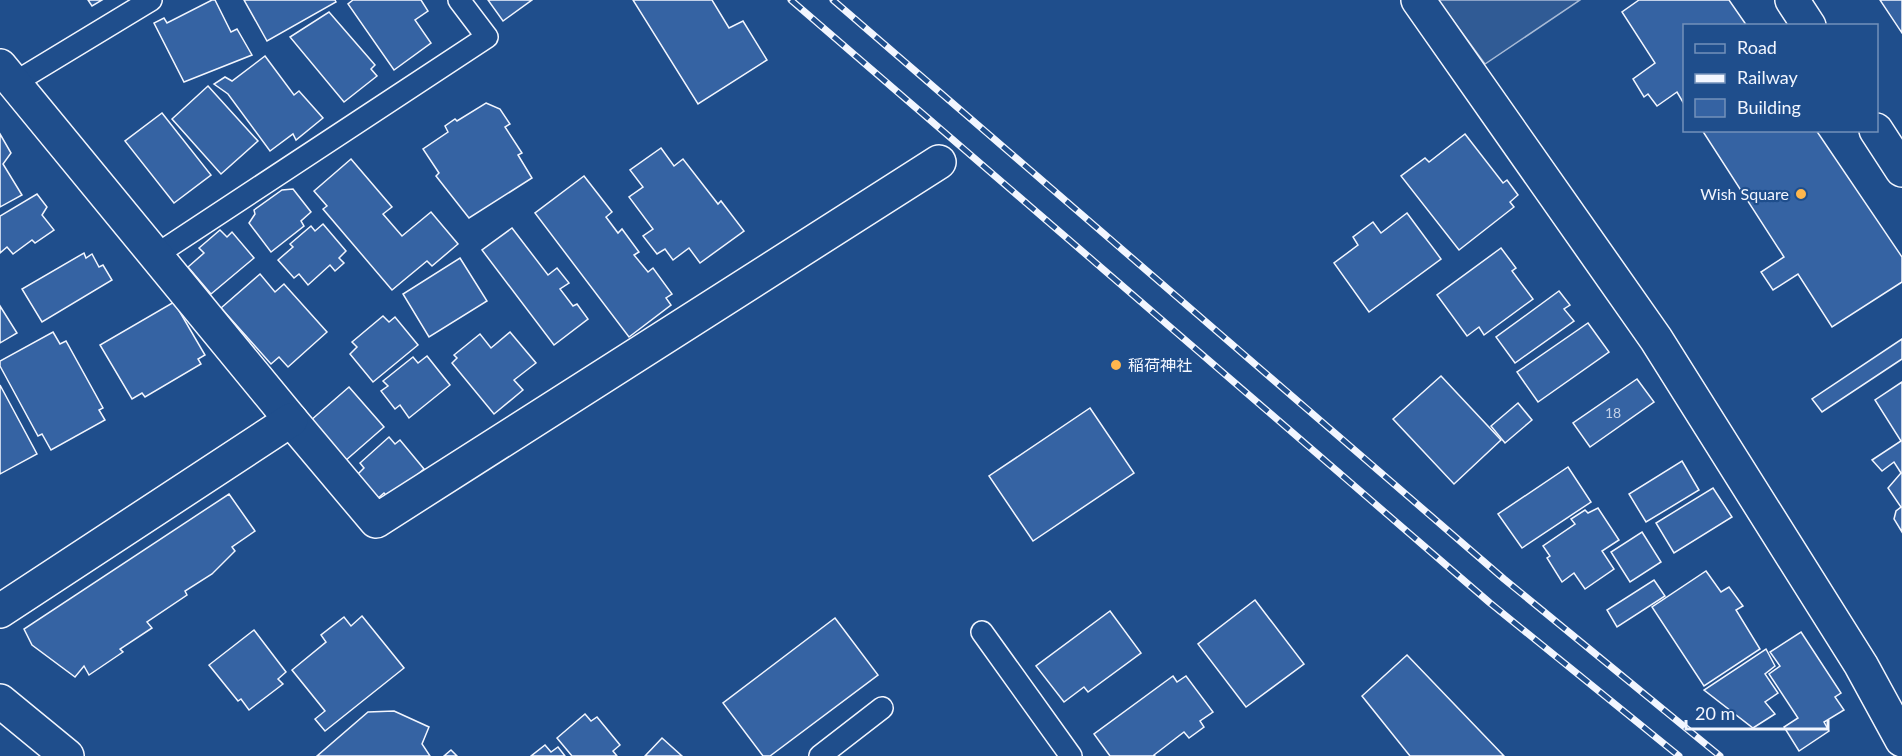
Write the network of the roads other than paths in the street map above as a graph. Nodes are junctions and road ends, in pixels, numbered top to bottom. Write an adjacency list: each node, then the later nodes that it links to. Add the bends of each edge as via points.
1 (151, 0): 6 (lane)
2 (459, 0): 10 (lane, via 487,37)
3 (1418, 0): 16 (street, via 1656,339 1861,664)
4 (1792, 0): 5 (street)
5 (1808, 24)
6 (7, 75): 10 (street)
7 (1877, 132): 9 (street)
8 (939, 162): 11 (street, via 376,521)
9 (1902, 170)
10 (156, 255): 11 (street)
11 (291, 420): 12 (street)
12 (0, 611)
13 (982, 632): 19 (lane)
14 (0, 701): 17 (street)
15 (882, 708): 18 (lane)
16 (1902, 740)
17 (67, 756)
18 (820, 756)
19 (1071, 756)

